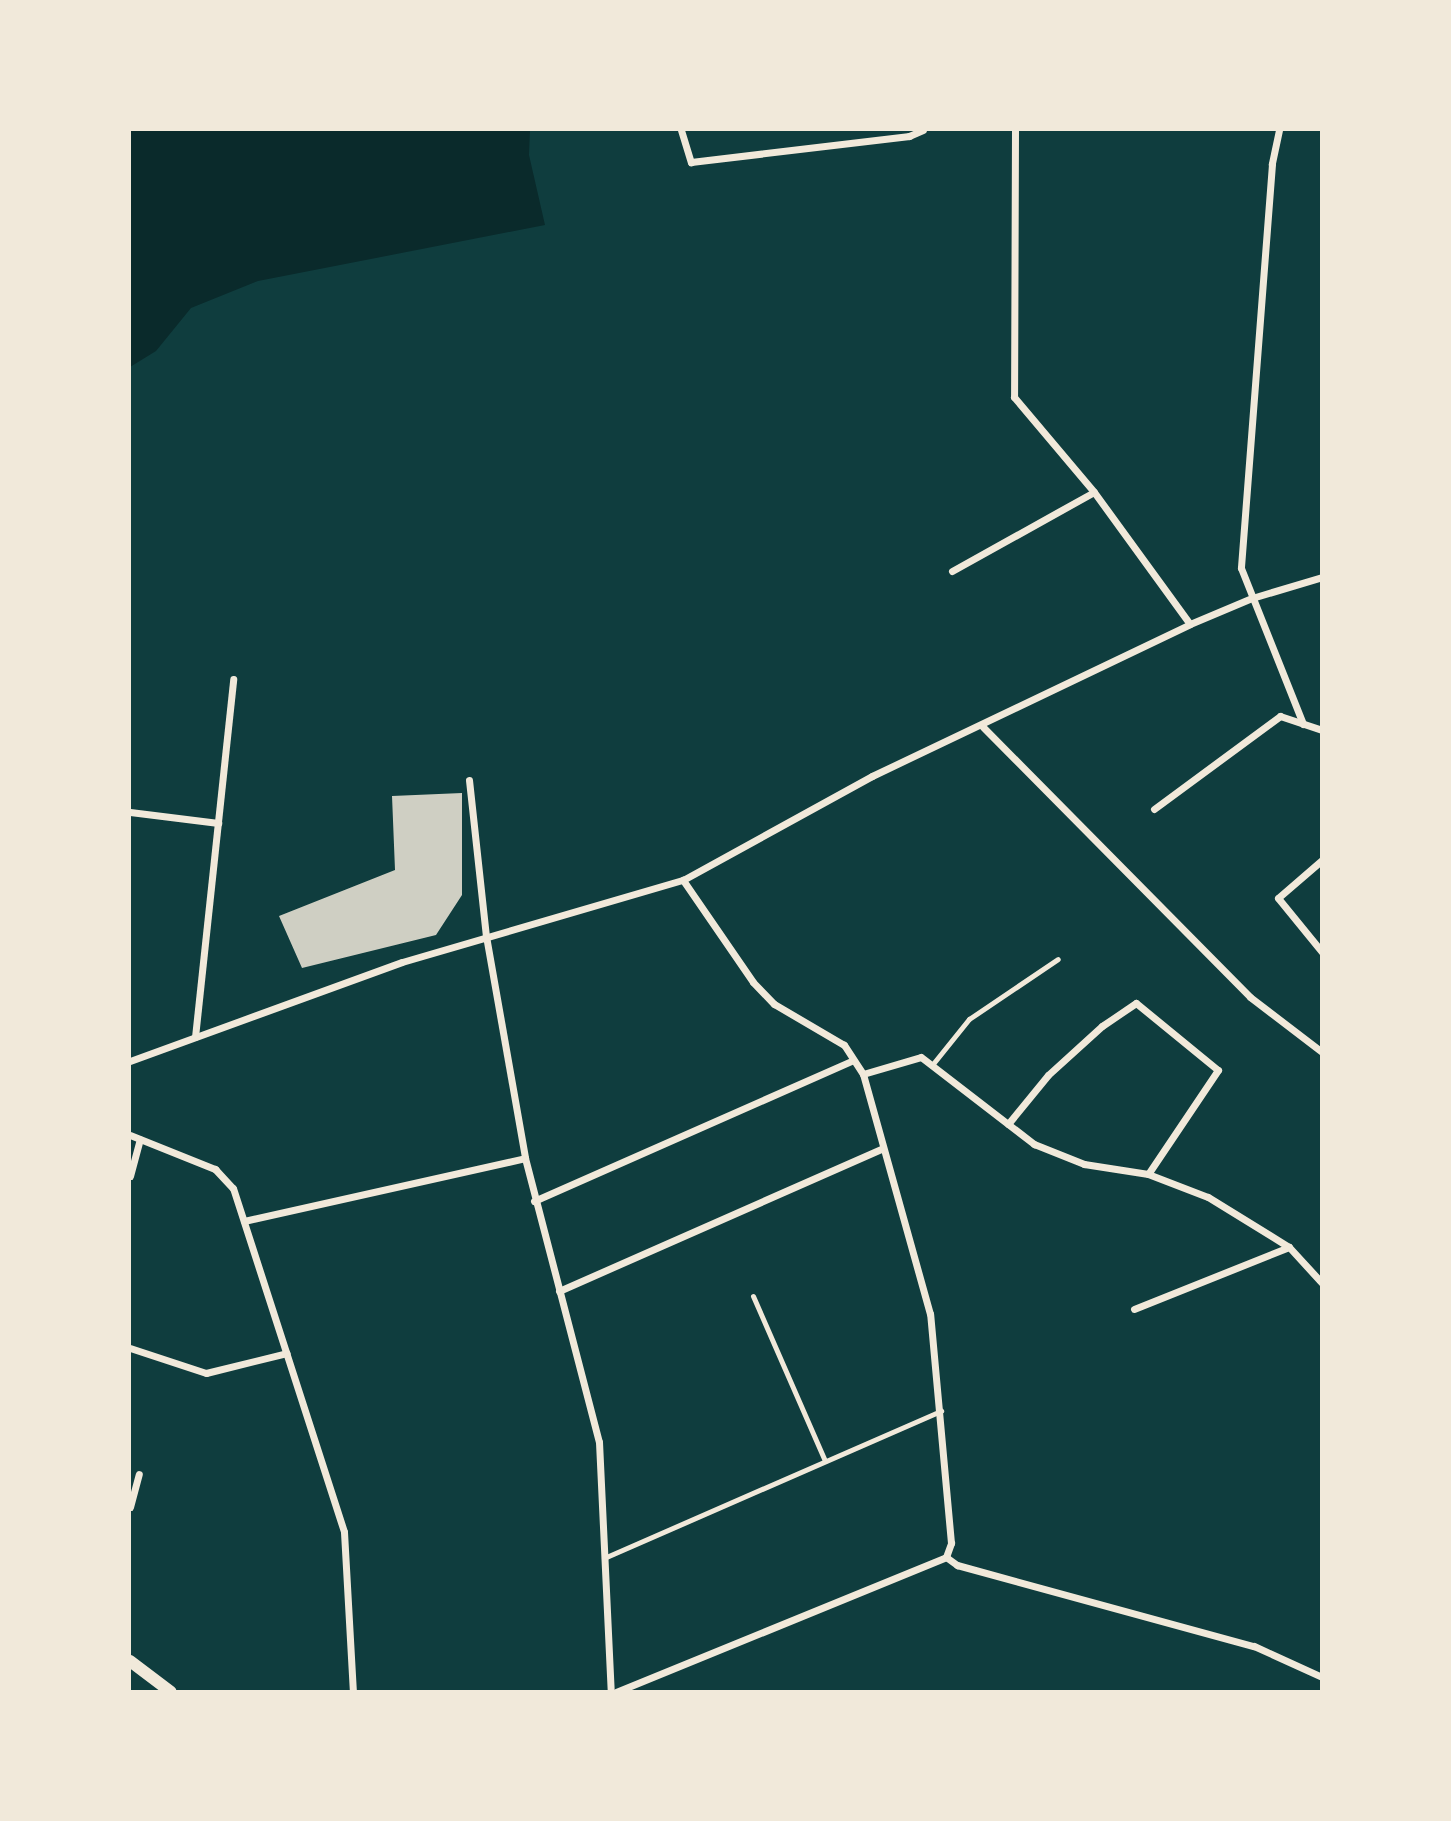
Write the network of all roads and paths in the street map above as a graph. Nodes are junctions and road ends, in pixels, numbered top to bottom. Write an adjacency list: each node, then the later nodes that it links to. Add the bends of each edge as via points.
1 (681, 130): 2 (street, via 691,162 909,136)
2 (923, 130)
3 (1016, 130): 5 (street, via 1014,397)
4 (1279, 130): 8 (street, via 1272,164 1241,568)
5 (1094, 492): 6 (street); 9 (street)
6 (952, 571)
7 (1321, 577): 8 (street)
8 (1251, 598): 9 (street); 11 (street)
9 (1190, 624): 12 (street)
10 (233, 679): 17 (street)
11 (1303, 724): 13 (street); 15 (street, via 1280,716)
12 (983, 727): 19 (street, via 872,776); 24 (street, via 1250,998)
13 (1321, 730)
14 (469, 780): 20 (street)
15 (1154, 809)
16 (130, 812): 17 (street)
17 (218, 823): 23 (street)
18 (1321, 860): 21 (street, via 1278,898)
19 (683, 880): 20 (street); 25 (street, via 753,982 775,1004 844,1045)
20 (486, 936): 23 (street); 33 (street)
21 (1321, 952)
22 (1058, 958): 27 (lane, via 969,1019)
23 (195, 1037): 26 (street)
24 (1321, 1052)
25 (853, 1060): 28 (street); 36 (street)
26 (130, 1061)
27 (932, 1065): 28 (street, via 922,1057); 29 (street)
28 (863, 1074): 32 (street)
29 (1008, 1124): 34 (street, via 1034,1144 1084,1164); 34 (street, via 1048,1075 1102,1026 1136,1003 1217,1070)
30 (130, 1135): 31 (street)
31 (141, 1139): 35 (street); 37 (street, via 215,1170 233,1188)
32 (881, 1149): 40 (street); 45 (street, via 930,1314)
33 (525, 1158): 36 (street); 37 (street)
34 (1148, 1174): 38 (street, via 1208,1197)
35 (130, 1176)
36 (534, 1201): 40 (street)
37 (244, 1221): 44 (street)
38 (1289, 1247): 39 (street); 42 (street)
39 (1321, 1283)
40 (559, 1291): 50 (street, via 599,1442)
41 (753, 1296): 46 (lane)
42 (1133, 1309)
43 (130, 1348): 44 (street, via 206,1373)
44 (286, 1353): 54 (street, via 344,1531)
45 (941, 1411): 46 (lane); 49 (street, via 951,1544)
46 (825, 1461): 50 (lane)
47 (139, 1474): 48 (street)
48 (130, 1507)
49 (946, 1557): 52 (street, via 957,1565 1254,1646); 56 (street)
50 (602, 1559): 55 (street)
51 (130, 1661): 53 (street)
52 (1321, 1677)
53 (172, 1692)
54 (353, 1692)
55 (611, 1692)
56 (616, 1692)

